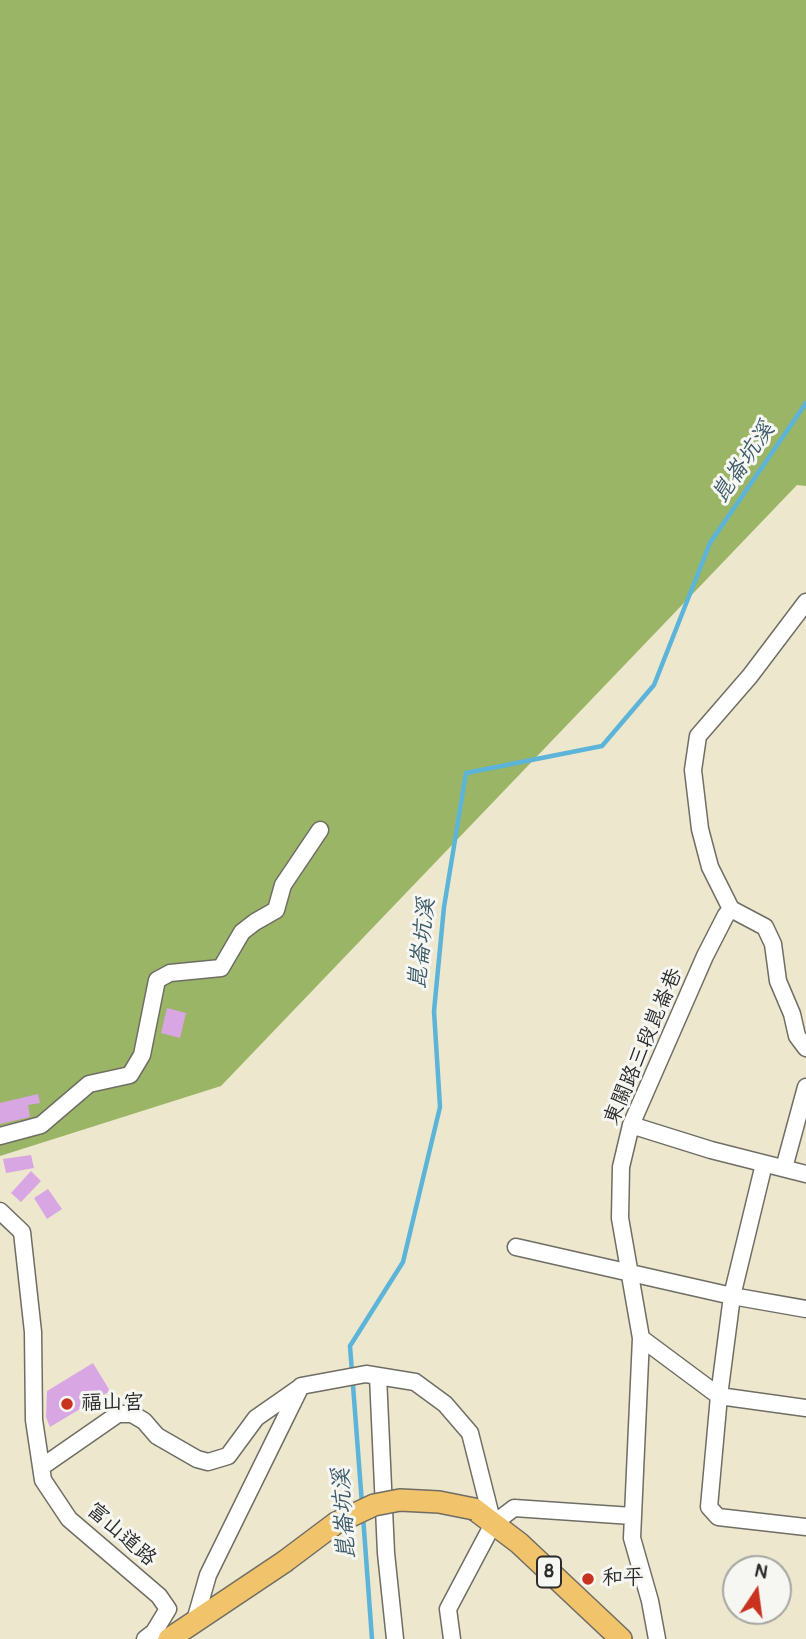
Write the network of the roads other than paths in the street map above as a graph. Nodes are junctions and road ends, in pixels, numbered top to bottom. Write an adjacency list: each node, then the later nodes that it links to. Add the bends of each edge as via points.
1 (806, 602): 3 (street, via 698,736 693,770 700,829 710,867)
2 (320, 830): 7 (street, via 284,885 276,910 242,932 221,968 170,973 157,980 142,1055 130,1076 89,1084 41,1125)
3 (731, 909): 4 (street, via 765,927 773,944 778,981 797,1036); 6 (street, 東關路三段崑崙巷, via 705,956)
4 (806, 1048)
5 (806, 1087): 9 (street)
6 (631, 1125): 8 (street); 13 (street, 東關路三段崑崙巷, via 621,1167 620,1207)
7 (0, 1136)
8 (764, 1164): 9 (street); 14 (street)
9 (784, 1168): 10 (street)
10 (806, 1174)
11 (0, 1211): 21 (street, 富山道路, via 23,1232 33,1332 34,1420)
12 (516, 1247): 13 (street)
13 (628, 1273): 14 (street); 16 (street, 東關路三段崑崙巷)
14 (732, 1296): 15 (street); 19 (street)
15 (806, 1309)
16 (640, 1338): 19 (street); 22 (street, 東關路三段崑崙巷)
17 (378, 1376): 18 (street, via 366,1374); 23 (street, via 415,1382 445,1404 470,1433); 28 (street)
18 (301, 1386): 21 (street, via 257,1418 228,1455 197,1459 132,1414 118,1415); 25 (street, via 208,1574)
19 (719, 1396): 20 (street); 24 (street, via 712,1514)
20 (806, 1408)
21 (43, 1466): 26 (street, 富山道路, via 43,1480 69,1519 159,1596 168,1609 155,1632)
22 (632, 1516): 23 (street, via 514,1508); 31 (street, 東關路三段崑崙巷, via 632,1538)
23 (493, 1524): 25 (main road, 8, bridge, via 474,1509 439,1502 400,1500 374,1505 336,1523); 29 (street, via 448,1609); 30 (main road, 8)
24 (806, 1527)
25 (194, 1624): 27 (main road, 8)
26 (145, 1639)
27 (169, 1639)
28 (395, 1639)
29 (452, 1639)
30 (621, 1639)
31 (657, 1639)

